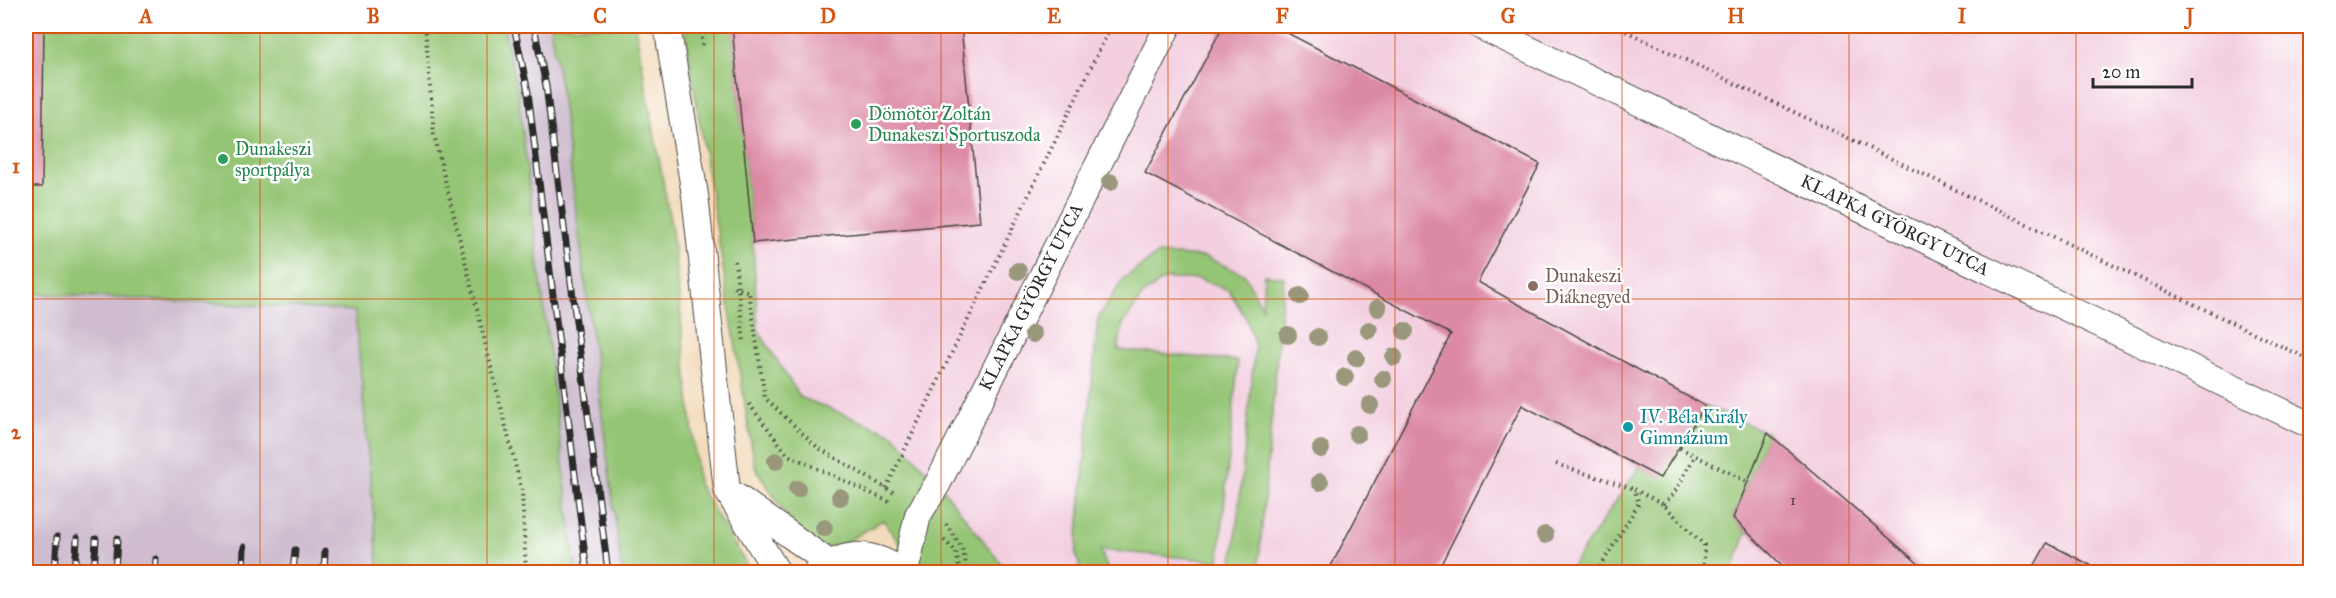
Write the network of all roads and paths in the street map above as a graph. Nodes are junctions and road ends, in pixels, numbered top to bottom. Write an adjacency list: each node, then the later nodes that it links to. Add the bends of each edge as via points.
1 (424, 26): 26 (path, via 434,135 522,492)
2 (667, 26): 22 (street, via 695,195)
3 (700, 26): 8 (path)
4 (1111, 26): 20 (path)
5 (1168, 26): 24 (street, KLAPKA GYÖRGY UTCA)
6 (1480, 26): 15 (street, KLAPKA GYÖRGY UTCA)
7 (1616, 26): 13 (path)
8 (704, 48)
9 (734, 254): 11 (path)
10 (730, 286): 11 (path)
11 (739, 289): 12 (path); 20 (path, via 749,292 765,398 817,447)
12 (744, 346)
13 (2310, 360)
14 (748, 393): 24 (path, via 749,404 788,455)
15 (2310, 425)
16 (1680, 448): 17 (path)
17 (1695, 456): 19 (path); 23 (path)
18 (1557, 464): 21 (path)
19 (1748, 482)
20 (886, 488): 24 (path)
21 (1634, 489): 23 (path); 31 (path, via 1639,503)
22 (727, 490): 25 (street); 27 (street)
23 (1664, 505): 32 (path, via 1704,545)
24 (920, 512): 28 (street, KLAPKA GYÖRGY UTCA); 29 (path, via 956,552); 30 (path, via 947,524 962,548)
25 (822, 568): 28 (street, via 846,557 864,556 886,561)
26 (526, 573)
27 (777, 573)
28 (904, 573)
29 (960, 573)
30 (968, 573)
31 (1597, 573)
32 (1704, 573)

